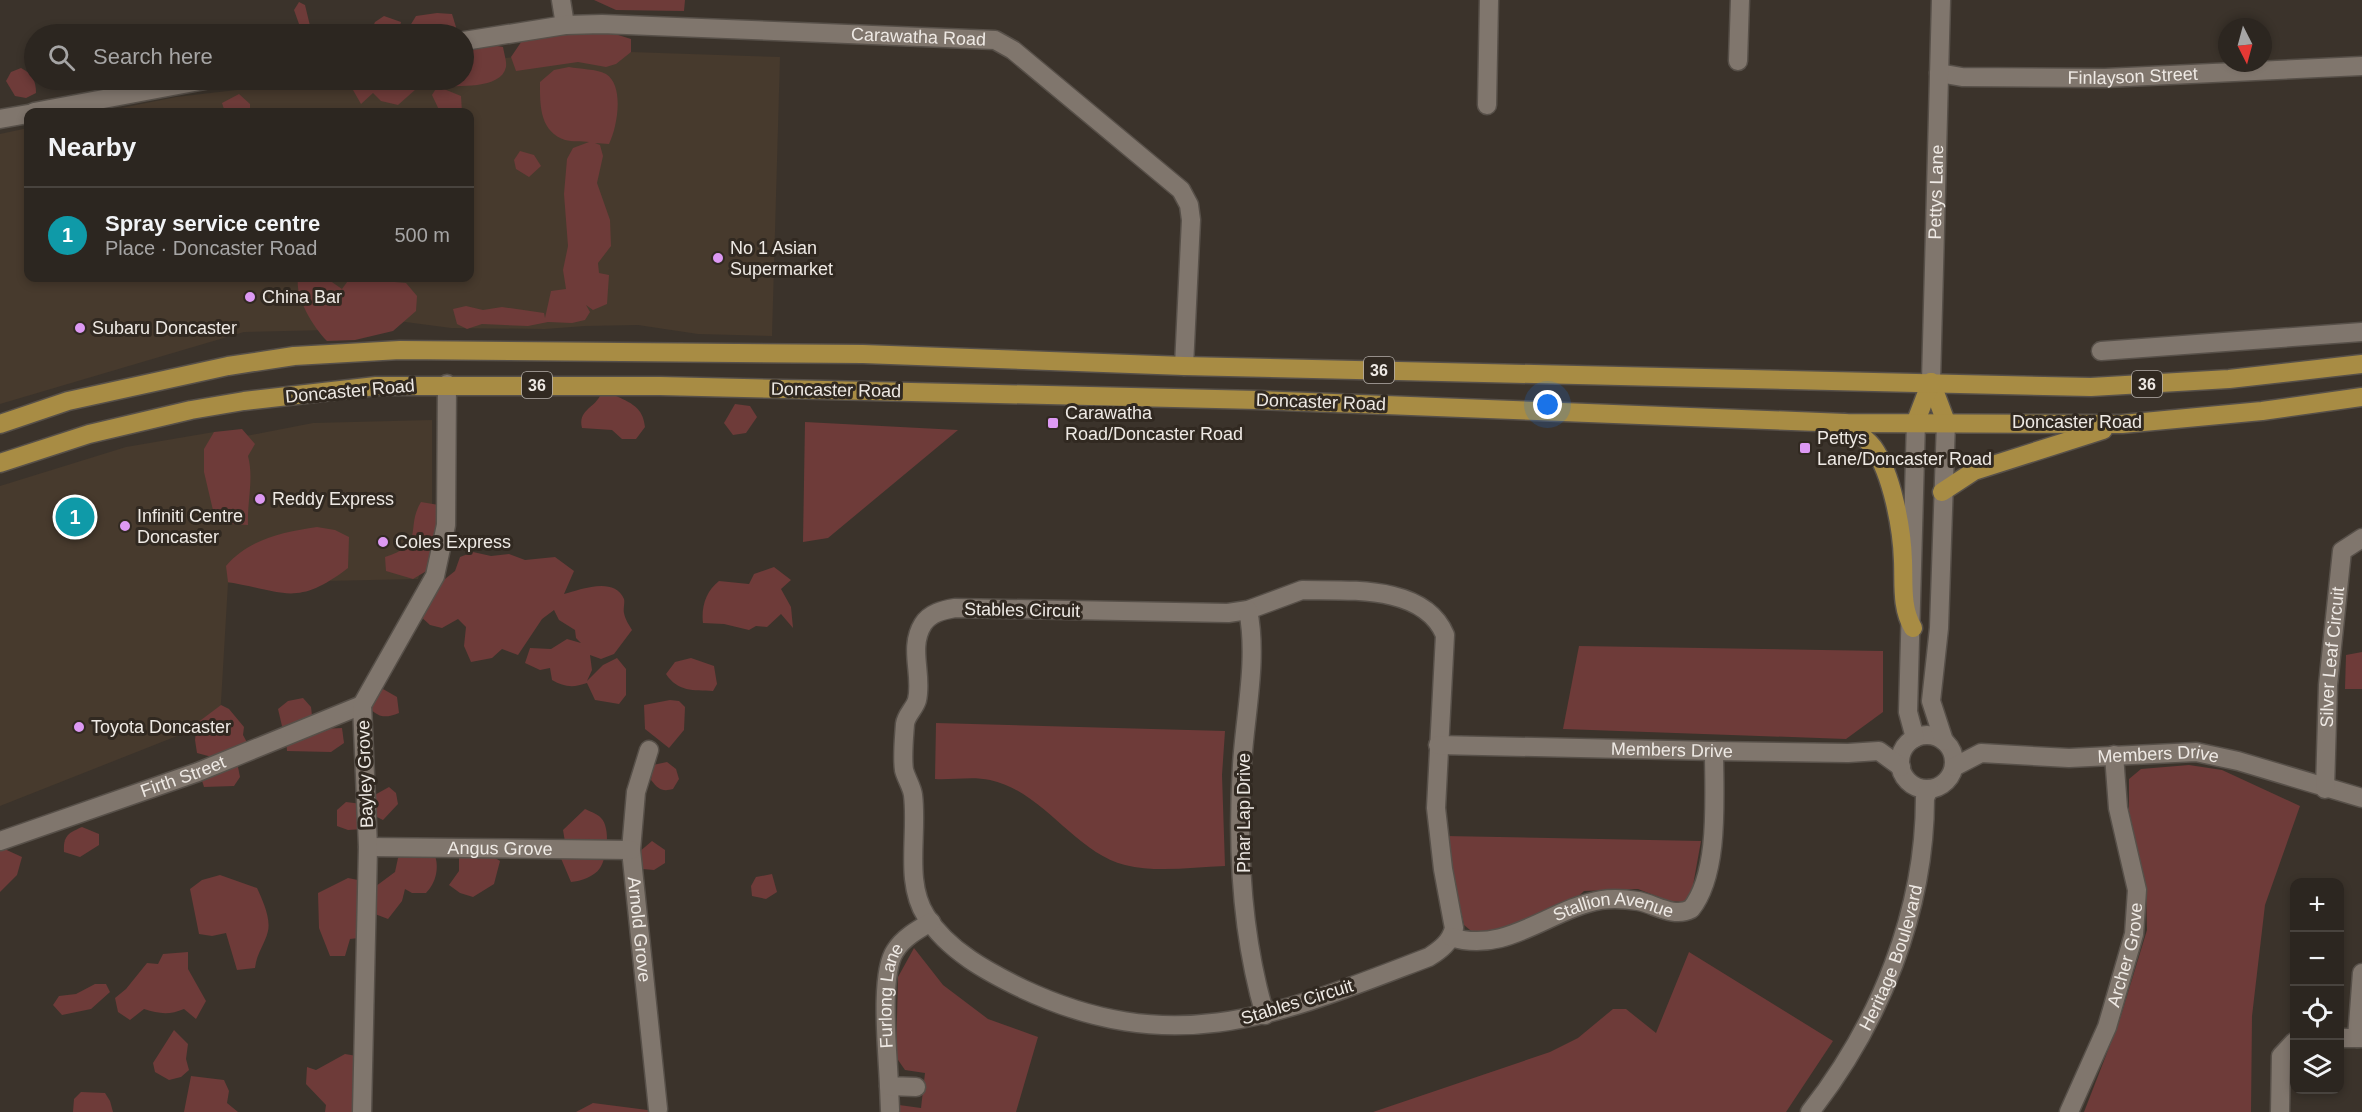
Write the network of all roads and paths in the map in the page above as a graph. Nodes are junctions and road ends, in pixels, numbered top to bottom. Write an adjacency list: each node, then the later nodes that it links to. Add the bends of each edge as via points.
1 (561, 0): 5 (street)
2 (1489, 0): 11 (street)
3 (1740, 0): 7 (street)
4 (1941, 0): 9 (street, Pettys Lane)
5 (565, 25): 6 (street, Carawatha Road); 19 (street, Carawatha Road, via 995,40 1181,190 1191,220)
6 (474, 39)
7 (1738, 61)
8 (2362, 66): 9 (street, Finlayson Street, via 2105,78 1962,77)
9 (1939, 73): 20 (street, Pettys Lane)
10 (152, 90): 12 (street)
11 (1487, 105)
12 (55, 108)
13 (0, 111): 15 (street)
14 (24, 115): 15 (street)
15 (0, 119)
16 (2362, 332): 17 (street)
17 (2101, 351)
18 (2362, 364): 20 (main road, Doncaster Road / 36, via 2229,379 2091,387)
19 (1184, 366): 20 (main road, Doncaster Road / 36); 23 (main road); 27 (main road, Doncaster Road / 36, via 863,354 351,351 228,366 68,401)
20 (1931, 382): 24 (main road); 25 (main road)
21 (447, 384): 23 (main road, Doncaster Road / 36); 29 (main road, Doncaster Road / 36, via 376,386 191,410 89,434); 34 (street, Bayley Grove, via 447,525 435,576)
22 (2362, 397): 28 (main road, Doncaster Road / 36)
23 (1182, 399): 26 (main road, Doncaster Road / 36)
24 (1916, 422): 25 (main road, Doncaster Road / 36); 26 (main road, Doncaster Road / 36); 33 (street)
25 (1946, 422): 28 (main road, Doncaster Road / 36); 30 (street)
26 (1845, 423): 33 (main road, via 1872,445 1883,470 1903,545 1905,615)
27 (0, 424)
28 (2122, 424): 30 (main road, via 1974,471)
29 (0, 463)
30 (1942, 492): 36 (street, via 1939,628 1931,701)
31 (2362, 538): 44 (street, Silver Leaf Circuit, via 2342,551 2328,685)
32 (1248, 610): 37 (street, Stables Circuit, via 1302,590 1376,594 1427,610 1437,618 1446,643); 49 (street, Stables Circuit, via 1228,614 955,608 924,621 916,648 917,699 905,722 904,770 913,794 917,894); 52 (street, Phar Lap Drive, via 1252,650 1242,767 1242,857 1249,943)
33 (1912, 628): 35 (street, via 1908,712)
34 (362, 705): 46 (street, Firth Street, via 198,772); 47 (street, Bayley Grove)
35 (1915, 738): 36 (street, via 1931,735); 41 (street, via 1903,750)
36 (1944, 741): 42 (street, via 1953,753)
37 (1438, 745): 39 (street, Members Drive); 50 (street, Stables Circuit, via 1436,808 1453,917)
38 (650, 750): 48 (street, Arnold Grove, via 636,792)
39 (1714, 751): 41 (street, Members Drive, via 1879,751); 50 (street, Stallion Avenue, via 1710,860 1691,909 1676,912 1637,900 1610,899 1582,905 1495,940)
40 (2114, 754): 42 (street, Members Drive, via 2069,758 1981,753); 44 (street, Members Drive, via 2217,755); 61 (street, Archer Grove, via 2118,808 2137,890 2134,934 2107,1027)
41 (1901, 767): 43 (street, via 1914,785)
42 (1954, 767): 43 (street, via 1945,782)
43 (1929, 789): 58 (street, Heritage Boulevard, via 1919,879 1902,942)
44 (2325, 789): 45 (street, Members Drive)
45 (2362, 798)
46 (0, 841)
47 (368, 847): 48 (street, Angus Grove); 60 (street, Bayley Grove)
48 (631, 850): 57 (street, Arnold Grove)
49 (931, 922): 52 (street, Stables Circuit, via 957,949 999,977 1042,998 1098,1017 1136,1024 1198,1026); 55 (street, Furlong Lane, via 911,933 889,962)
50 (1451, 937): 52 (street, Stables Circuit, via 1429,957)
51 (2362, 973): 53 (street)
52 (1264, 1015)
53 (2353, 1038)
54 (2290, 1047): 62 (street, via 2281,1056)
55 (889, 1086): 56 (street); 59 (street, Furlong Lane)
56 (916, 1087)
57 (658, 1109)
58 (1820, 1109)
59 (890, 1110)
60 (362, 1112)
61 (2069, 1112)
62 (2280, 1112)

